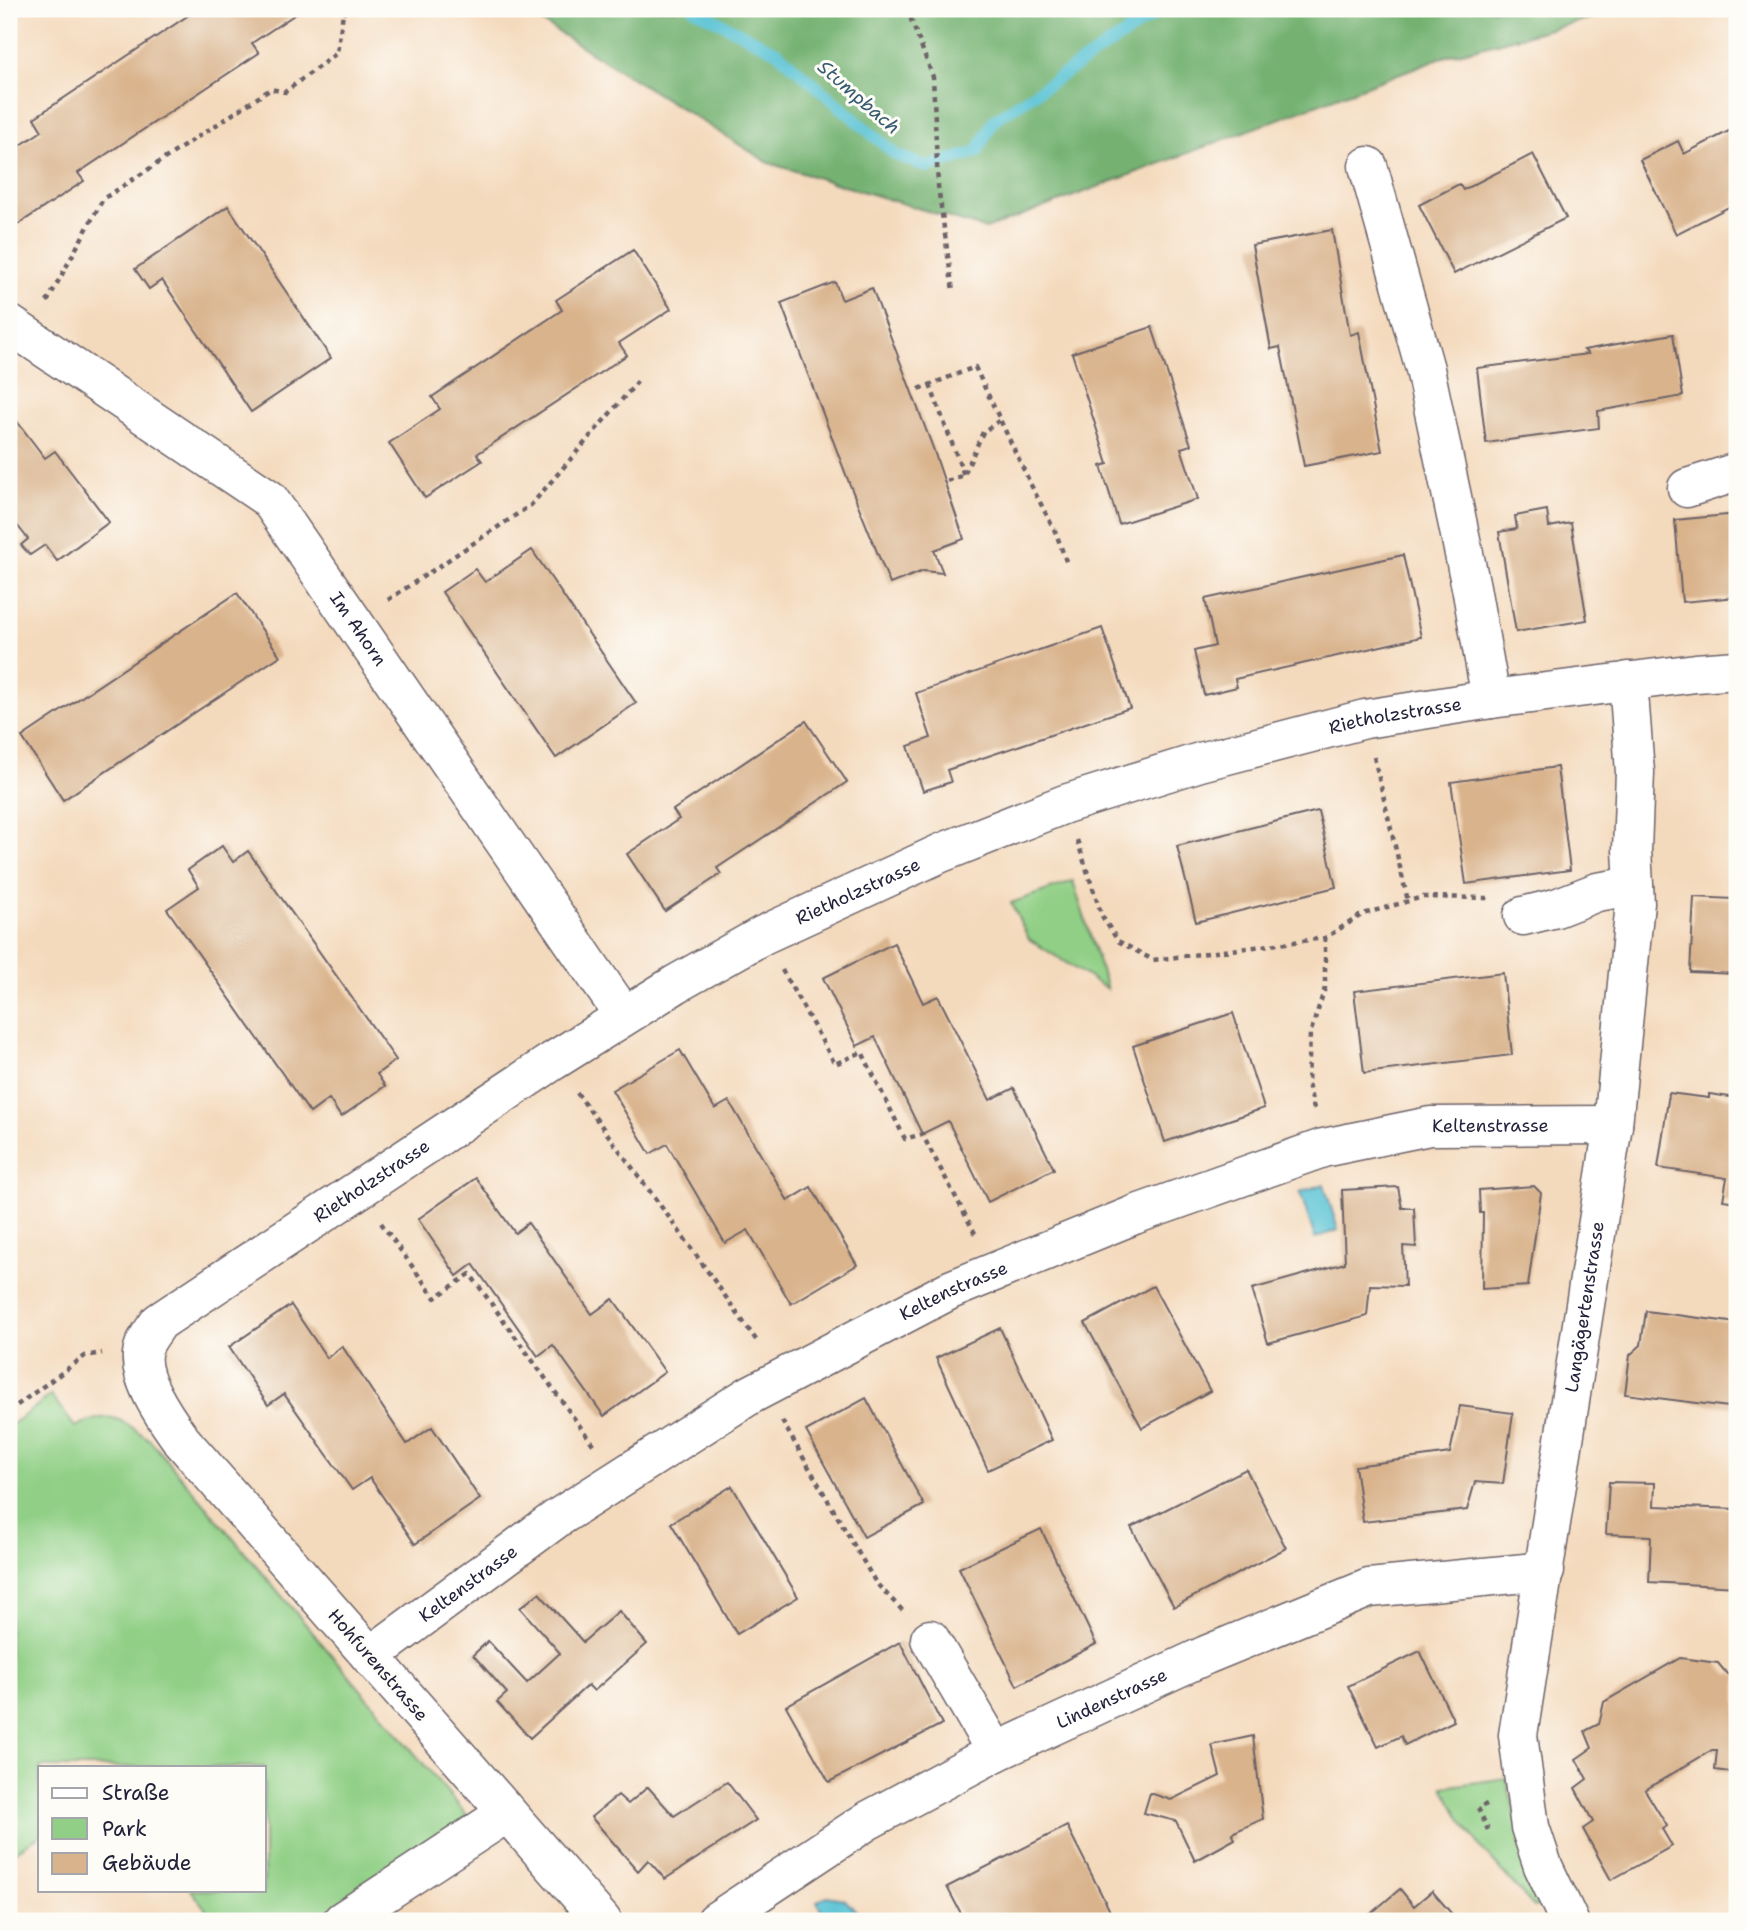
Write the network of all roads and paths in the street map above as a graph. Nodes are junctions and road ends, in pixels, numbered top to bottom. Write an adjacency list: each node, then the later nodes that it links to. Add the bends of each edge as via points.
1 (350, 9): 3 (path)
2 (907, 9): 5 (path, via 933,77 938,186)
3 (342, 11): 6 (path, via 337,53 285,92 271,89 103,199)
4 (1368, 166): 19 (street, via 1425,369)
5 (953, 291)
6 (18, 330): 16 (street, Im Ahorn, via 269,499)
7 (638, 381): 16 (path, via 531,505)
8 (930, 385): 9 (path); 10 (path, via 975,367); 12 (path)
9 (919, 389)
10 (1000, 420): 12 (path, via 983,432); 15 (path)
11 (1737, 472): 14 (street)
12 (964, 475): 13 (path)
13 (947, 481)
14 (1687, 488)
15 (1067, 564)
16 (356, 622): 27 (street, Im Ahorn)
17 (1737, 670): 18 (street, Rietholzstrasse)
18 (1628, 681): 19 (street, Rietholzstrasse); 22 (street, Langägertenstrasse, via 1635,772)
19 (1491, 699): 20 (street, Rietholzstrasse)
20 (1365, 719): 21 (street, Rietholzstrasse, via 1199,762); 23 (path)
21 (1065, 804): 25 (street, Rietholzstrasse, via 941,853); 26 (path, via 1102,916 1118,941 1153,960)
22 (1634, 886): 24 (street, via 1597,892 1556,908); 28 (street, Langägertenstrasse)
23 (1408, 901): 24 (path, via 1423,897); 26 (path, via 1363,914)
24 (1510, 907)
25 (763, 936): 27 (street, Rietholzstrasse); 31 (path, via 835,1064 862,1052 905,1139 922,1134)
26 (1325, 938): 29 (path, via 1325,988 1310,1034 1308,1083)
27 (624, 1016): 30 (street, Rietholzstrasse)
28 (1613, 1125): 29 (street, Keltenstrasse, via 1430,1126); 35 (street, Langägertenstrasse)
29 (1323, 1148): 31 (street, Keltenstrasse, via 1134,1214)
30 (358, 1190): 32 (street, Rietholzstrasse, via 159,1322); 34 (path, via 435,1298 470,1274)
31 (995, 1272): 34 (street, Keltenstrasse, via 950,1290 763,1388)
32 (143, 1347): 33 (path, via 85,1356); 37 (street, Hohfurenstrasse, via 144,1376 157,1406 182,1441)
33 (9, 1411)
34 (618, 1479): 37 (street, Keltenstrasse, via 556,1518)
35 (1545, 1571): 38 (street, Lindenstrasse, via 1369,1588 1206,1655); 43 (street, Langägertenstrasse, via 1518,1735 1530,1826 1543,1867)
36 (930, 1639): 38 (street)
37 (370, 1656): 39 (street, Hohfurenstrasse)
38 (996, 1752): 42 (street, Lindenstrasse, via 867,1821)
39 (507, 1813): 40 (street); 41 (street, Hohfurenstrasse)
40 (342, 1921)
41 (602, 1921)
42 (716, 1921)
43 (1569, 1921)

